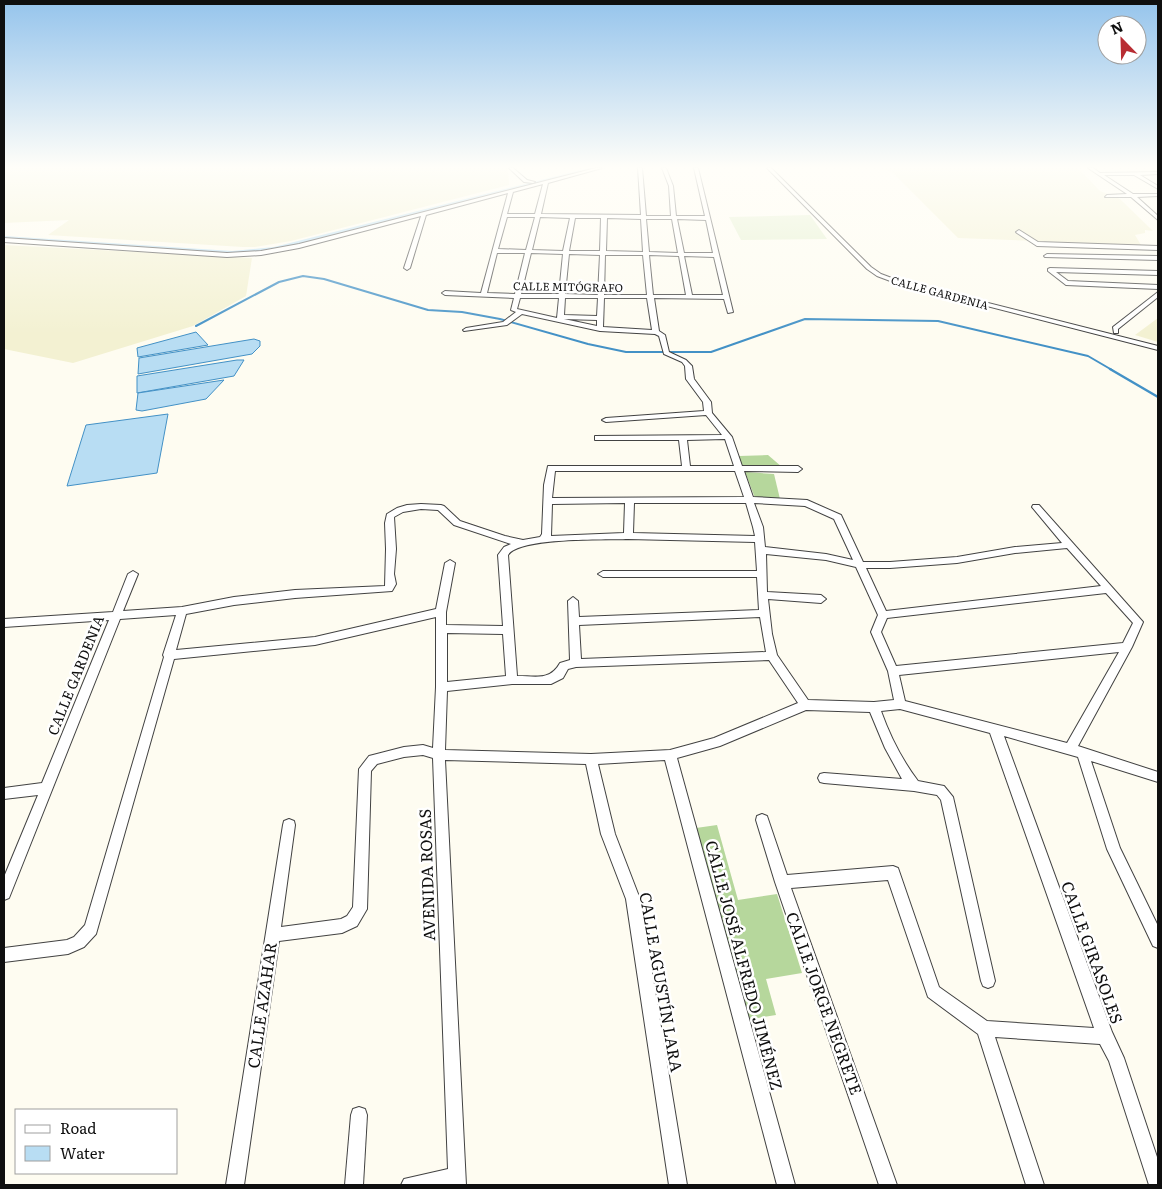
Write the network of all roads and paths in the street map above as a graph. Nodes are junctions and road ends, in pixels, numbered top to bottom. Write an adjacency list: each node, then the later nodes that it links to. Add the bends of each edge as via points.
1 (370, 223): 13 (street, via 294,243 254,249)
2 (387, 223): 13 (street, via 299,246 227,255)
3 (421, 223): 24 (street)
4 (502, 223): 15 (street)
5 (535, 223): 16 (street)
6 (572, 223): 17 (street)
7 (604, 223): 18 (street)
8 (645, 223): 19 (street)
9 (675, 223): 20 (street)
10 (708, 223): 21 (street)
11 (824, 223): 44 (street, CALLE GARDENIA, via 869,268 895,281)
12 (1019, 232): 14 (street, via 1037,244)
13 (4, 238)
14 (1158, 248)
15 (495, 251): 16 (street); 29 (street)
16 (528, 252): 17 (street); 30 (street)
17 (566, 252): 18 (street); 31 (street)
18 (603, 253): 19 (street); 32 (street)
19 (645, 254): 20 (street); 33 (street)
20 (681, 254): 21 (street); 34 (street)
21 (716, 255): 35 (street)
22 (1047, 256): 23 (street)
23 (1158, 258)
24 (407, 268)
25 (1158, 273): 26 (street, via 1050,270 1066,283)
26 (1158, 287)
27 (445, 293): 29 (street, CALLE MITÓGRAFO)
28 (1158, 294): 43 (street, via 1115,328)
29 (483, 295): 30 (street, CALLE MITÓGRAFO)
30 (518, 296): 31 (street, CALLE MITÓGRAFO); 36 (street)
31 (562, 296): 32 (street, CALLE MITÓGRAFO); 38 (street)
32 (602, 297): 33 (street, CALLE MITÓGRAFO); 39 (street)
33 (649, 297): 34 (street, CALLE MITÓGRAFO); 42 (street)
34 (690, 298): 35 (street, CALLE MITÓGRAFO)
35 (727, 298): 37 (street)
36 (517, 311): 38 (street); 41 (street, via 509,322 500,326)
37 (730, 312)
38 (560, 318): 39 (street); 40 (street)
39 (601, 318): 40 (street)
40 (600, 329): 42 (street)
41 (466, 330)
42 (656, 332): 45 (street, via 664,338 666,353 688,366 690,380 707,402)
43 (1116, 332)
44 (1158, 348)
45 (708, 413): 46 (street); 47 (street)
46 (606, 420)
47 (728, 437): 49 (street); 52 (street)
48 (598, 438): 49 (street)
49 (683, 438): 50 (street)
50 (686, 469): 52 (street); 55 (street, via 551,468 547,487)
51 (798, 469): 52 (street)
52 (740, 470): 53 (street)
53 (750, 500): 54 (street); 59 (street); 64 (street, via 807,503 838,516)
54 (630, 501): 55 (street); 57 (street)
55 (549, 502): 58 (street, via 547,535)
56 (1036, 507): 61 (street)
57 (628, 536): 58 (street); 59 (street)
58 (543, 539): 60 (street)
59 (759, 539): 62 (street)
60 (523, 543): 72 (street, via 457,523 441,508 404,509 390,516 391,584 388,589 295,594); 80 (street, via 507,549 503,555)
61 (1070, 545): 64 (street, via 956,560); 68 (street)
62 (761, 550): 64 (street, via 826,557); 67 (street)
63 (450, 563): 73 (street, AVENIDA ROSAS)
64 (860, 565): 76 (street)
65 (133, 574): 75 (street, CALLE GARDENIA)
66 (602, 574): 67 (street)
67 (762, 574): 69 (street)
68 (1108, 588): 76 (street); 81 (street, via 1138,622)
69 (762, 595): 70 (street); 74 (street)
70 (821, 599)
71 (573, 600): 77 (street)
72 (182, 610): 75 (street); 82 (street)
73 (441, 612): 79 (street, AVENIDA ROSAS); 82 (street, via 315,641)
74 (764, 613): 77 (street); 83 (street)
75 (115, 615): 78 (street); 99 (street, CALLE GARDENIA)
76 (883, 615): 85 (street, via 876,632)
77 (574, 621): 84 (street)
78 (4, 623)
79 (441, 629): 80 (street); 87 (street, AVENIDA ROSAS)
80 (508, 630): 86 (street)
81 (1127, 647): 85 (street); 92 (street)
82 (168, 655): 108 (street, via 91,928 78,942 68,947)
83 (772, 656): 84 (street); 88 (street)
84 (576, 663): 86 (street, via 564,666 551,680)
85 (893, 671): 89 (street)
86 (512, 680): 87 (street)
87 (442, 687): 94 (street, AVENIDA ROSAS)
88 (805, 704): 90 (street); 93 (street, via 716,742)
89 (900, 704): 90 (street); 91 (street)
90 (874, 707): 98 (street, via 893,752)
91 (995, 729): 92 (street); 111 (street, CALLE GIRASOLES)
92 (1077, 752): 96 (street); 107 (street, via 1114,849)
93 (670, 754): 95 (street); 118 (street, CALLE JOSÉ ALFREDO JIMÉNEZ)
94 (439, 756): 95 (street); 106 (street, via 423,750 404,752 373,760 365,768 360,909 352,921 342,926); 113 (street, AVENIDA ROSAS)
95 (591, 759): 117 (street, CALLE AGUSTÍN LARA, via 608,834 632,900)
96 (1158, 777)
97 (824, 778): 98 (street)
98 (914, 786): 109 (street, via 940,790 947,798)
99 (46, 788): 100 (street); 103 (street, CALLE GARDENIA)
100 (4, 793)
101 (762, 820): 104 (street, CALLE JORGE NEGRETE)
102 (289, 825): 106 (street, CALLE AZAHAR)
103 (10, 864): 105 (street, CALLE GARDENIA)
104 (782, 882): 110 (street, via 893,873 934,992); 119 (street, CALLE JORGE NEGRETE)
105 (4, 893)
106 (272, 935): 114 (street, CALLE AZAHAR)
107 (1158, 941)
108 (4, 955)
109 (988, 981)
110 (984, 1029): 111 (street); 120 (street)
111 (1104, 1036): 121 (street, CALLE GIRASOLES, via 1116,1058)
112 (359, 1115): 115 (street)
113 (457, 1181): 116 (street)
114 (235, 1185)
115 (354, 1185)
116 (410, 1185)
117 (678, 1185)
118 (786, 1185)
119 (888, 1185)
120 (1035, 1185)
121 (1158, 1185)

